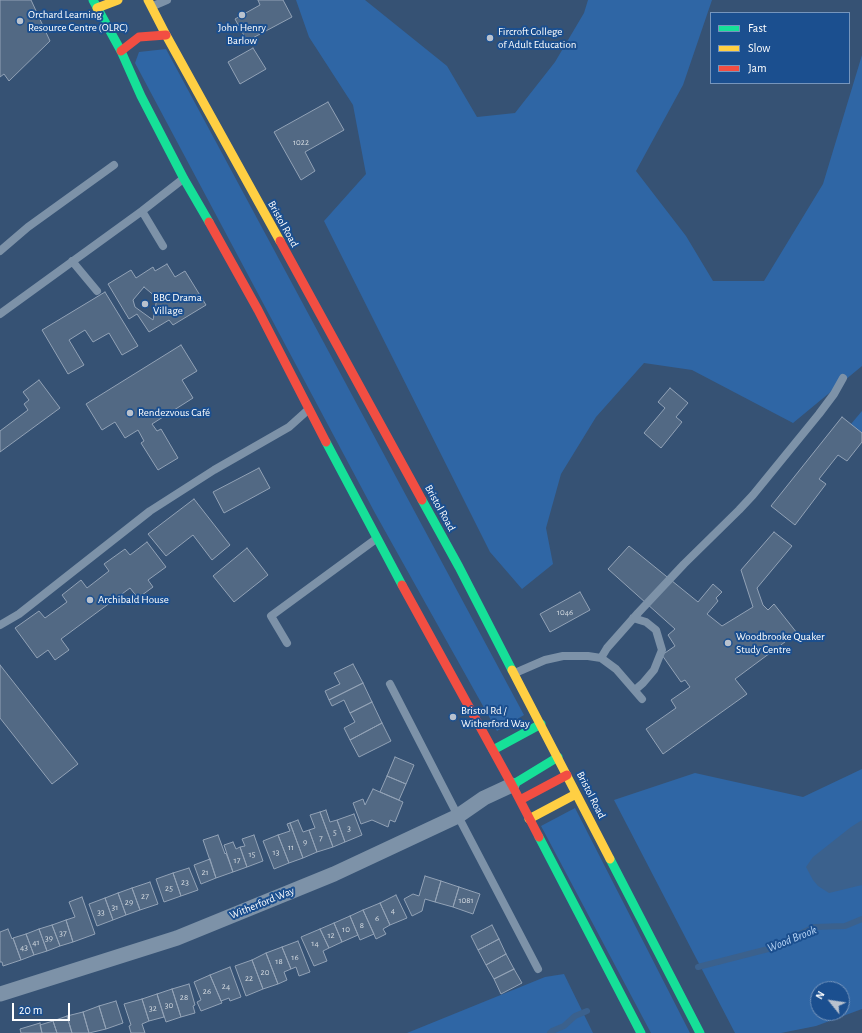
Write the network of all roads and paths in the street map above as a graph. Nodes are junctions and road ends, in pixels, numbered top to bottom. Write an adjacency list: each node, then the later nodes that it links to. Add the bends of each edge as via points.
1 (118, 0): 4 (highway, via 101,7)
2 (167, 0): 3 (lane)
3 (150, 3): 5 (highway, Bristol Road)
4 (95, 4): 6 (highway)
5 (166, 35): 6 (highway, via 139,37); 22 (highway, Bristol Road, via 459,566)
6 (121, 51): 8 (highway)
7 (114, 165): 11 (lane, via 28,227)
8 (184, 179): 9 (lane); 16 (highway, via 258,310)
9 (142, 211): 10 (lane); 12 (lane)
10 (163, 246)
11 (0, 251)
12 (72, 261): 13 (lane); 14 (lane)
13 (97, 291)
14 (0, 314)
15 (843, 378): 18 (lane, via 819,414 754,495)
16 (309, 409): 17 (highway); 19 (lane, via 289,427 150,511 19,614)
17 (377, 539): 20 (lane, via 271,616); 27 (highway)
18 (633, 618): 21 (lane); 24 (lane, via 646,622 656,630 662,650 654,670)
19 (0, 625)
20 (287, 643)
21 (601, 658): 22 (lane, via 563,656 545,660); 24 (lane, via 616,669)
22 (514, 674): 26 (highway, Bristol Road)
23 (390, 684): 33 (lane)
24 (635, 690): 25 (lane)
25 (642, 700)
26 (541, 724): 27 (highway); 28 (highway, Bristol Road)
27 (493, 750): 30 (highway)
28 (558, 757): 29 (highway, Bristol Road); 30 (highway)
29 (567, 775): 31 (highway, Bristol Road); 32 (highway)
30 (512, 785): 32 (highway); 33 (street, Witherford Way, via 484,798)
31 (576, 794): 34 (highway); 38 (highway, Bristol Road)
32 (520, 800): 34 (highway)
33 (458, 816): 35 (lane); 36 (street, Witherford Way, via 334,874 177,938)
34 (529, 819): 37 (highway)
35 (538, 969)
36 (0, 994)
37 (641, 1033)
38 (700, 1033)

